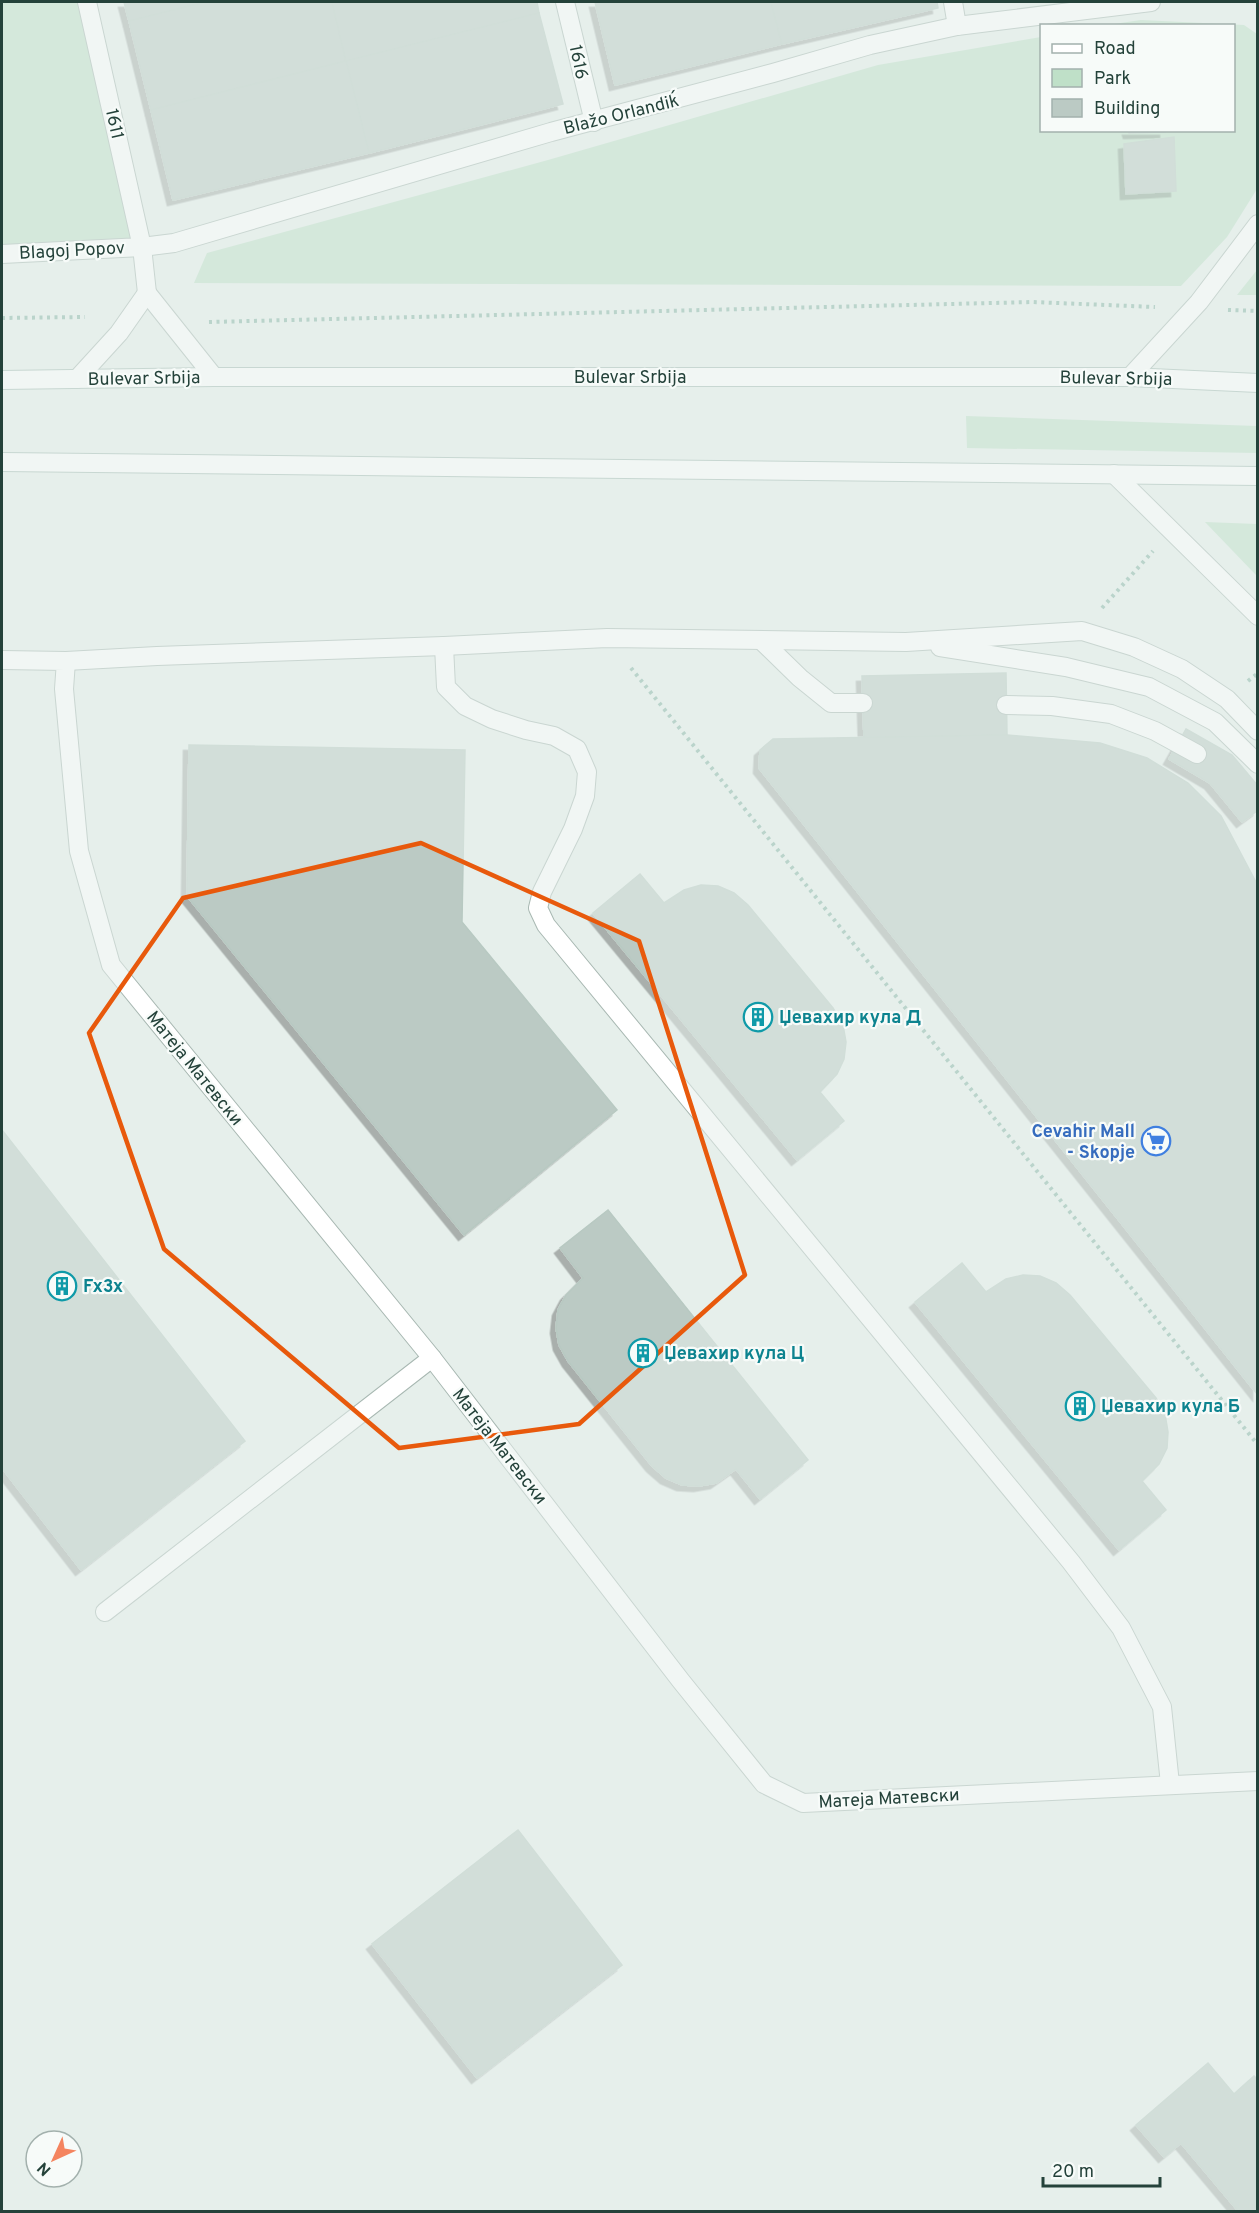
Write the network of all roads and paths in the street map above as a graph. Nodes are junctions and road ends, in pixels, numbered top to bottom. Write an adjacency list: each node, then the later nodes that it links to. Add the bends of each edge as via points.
1 (87, 2): 8 (street, 1611)
2 (565, 2): 6 (street, 1616)
3 (952, 2): 5 (street)
4 (1151, 2): 5 (street, Blažo Orlandiḱ)
5 (957, 26): 6 (street, Blažo Orlandiḱ, via 870,45)
6 (594, 122): 8 (street, Blažo Orlandiḱ, via 174,243)
7 (1257, 224): 11 (street)
8 (142, 247): 9 (street, Blagoj Popov); 10 (street)
9 (2, 254)
10 (147, 293): 16 (street); 18 (street, via 119,333)
11 (1193, 309): 12 (path); 15 (path, via 1033,302); 17 (street)
12 (1257, 311)
13 (84, 316): 14 (path)
14 (2, 318)
15 (204, 322)
16 (214, 377): 17 (street, Bulevar Srbija); 18 (street, Bulevar Srbija)
17 (1130, 377): 20 (street, Bulevar Srbija)
18 (76, 379): 19 (street, Bulevar Srbija)
19 (2, 380)
20 (1257, 383)
21 (2, 462): 22 (street)
22 (1114, 474): 23 (street); 24 (street)
23 (1257, 476)
24 (1171, 531): 25 (street); 26 (path)
25 (1257, 616)
26 (1082, 631): 29 (street); 35 (street, via 1134,647 1182,669 1227,699)
27 (607, 638): 28 (street); 30 (street); 39 (path)
28 (762, 641): 29 (street); 33 (street, via 831,703)
29 (906, 642): 37 (street, via 1066,667 1149,687 1215,722)
30 (444, 646): 32 (street); 42 (street, via 446,687 465,706 526,730 554,736 577,748 587,772 585,796 573,829 542,892 538,908 546,925 1071,1562 1121,1628 1162,1707)
31 (2, 660): 32 (street)
32 (66, 661): 38 (street, Матеја Матевски, via 64,689 79,851 111,965)
33 (863, 704)
34 (1006, 705): 36 (street, via 1111,714 1155,731)
35 (1257, 731)
36 (1197, 754)
37 (1257, 764)
38 (432, 1358): 40 (street); 42 (street, Матеја Матевски, via 764,1784 803,1803)
39 (1257, 1445)
40 (105, 1612)
41 (1257, 1781): 42 (street, Матеја Матевски)
42 (1170, 1784)

